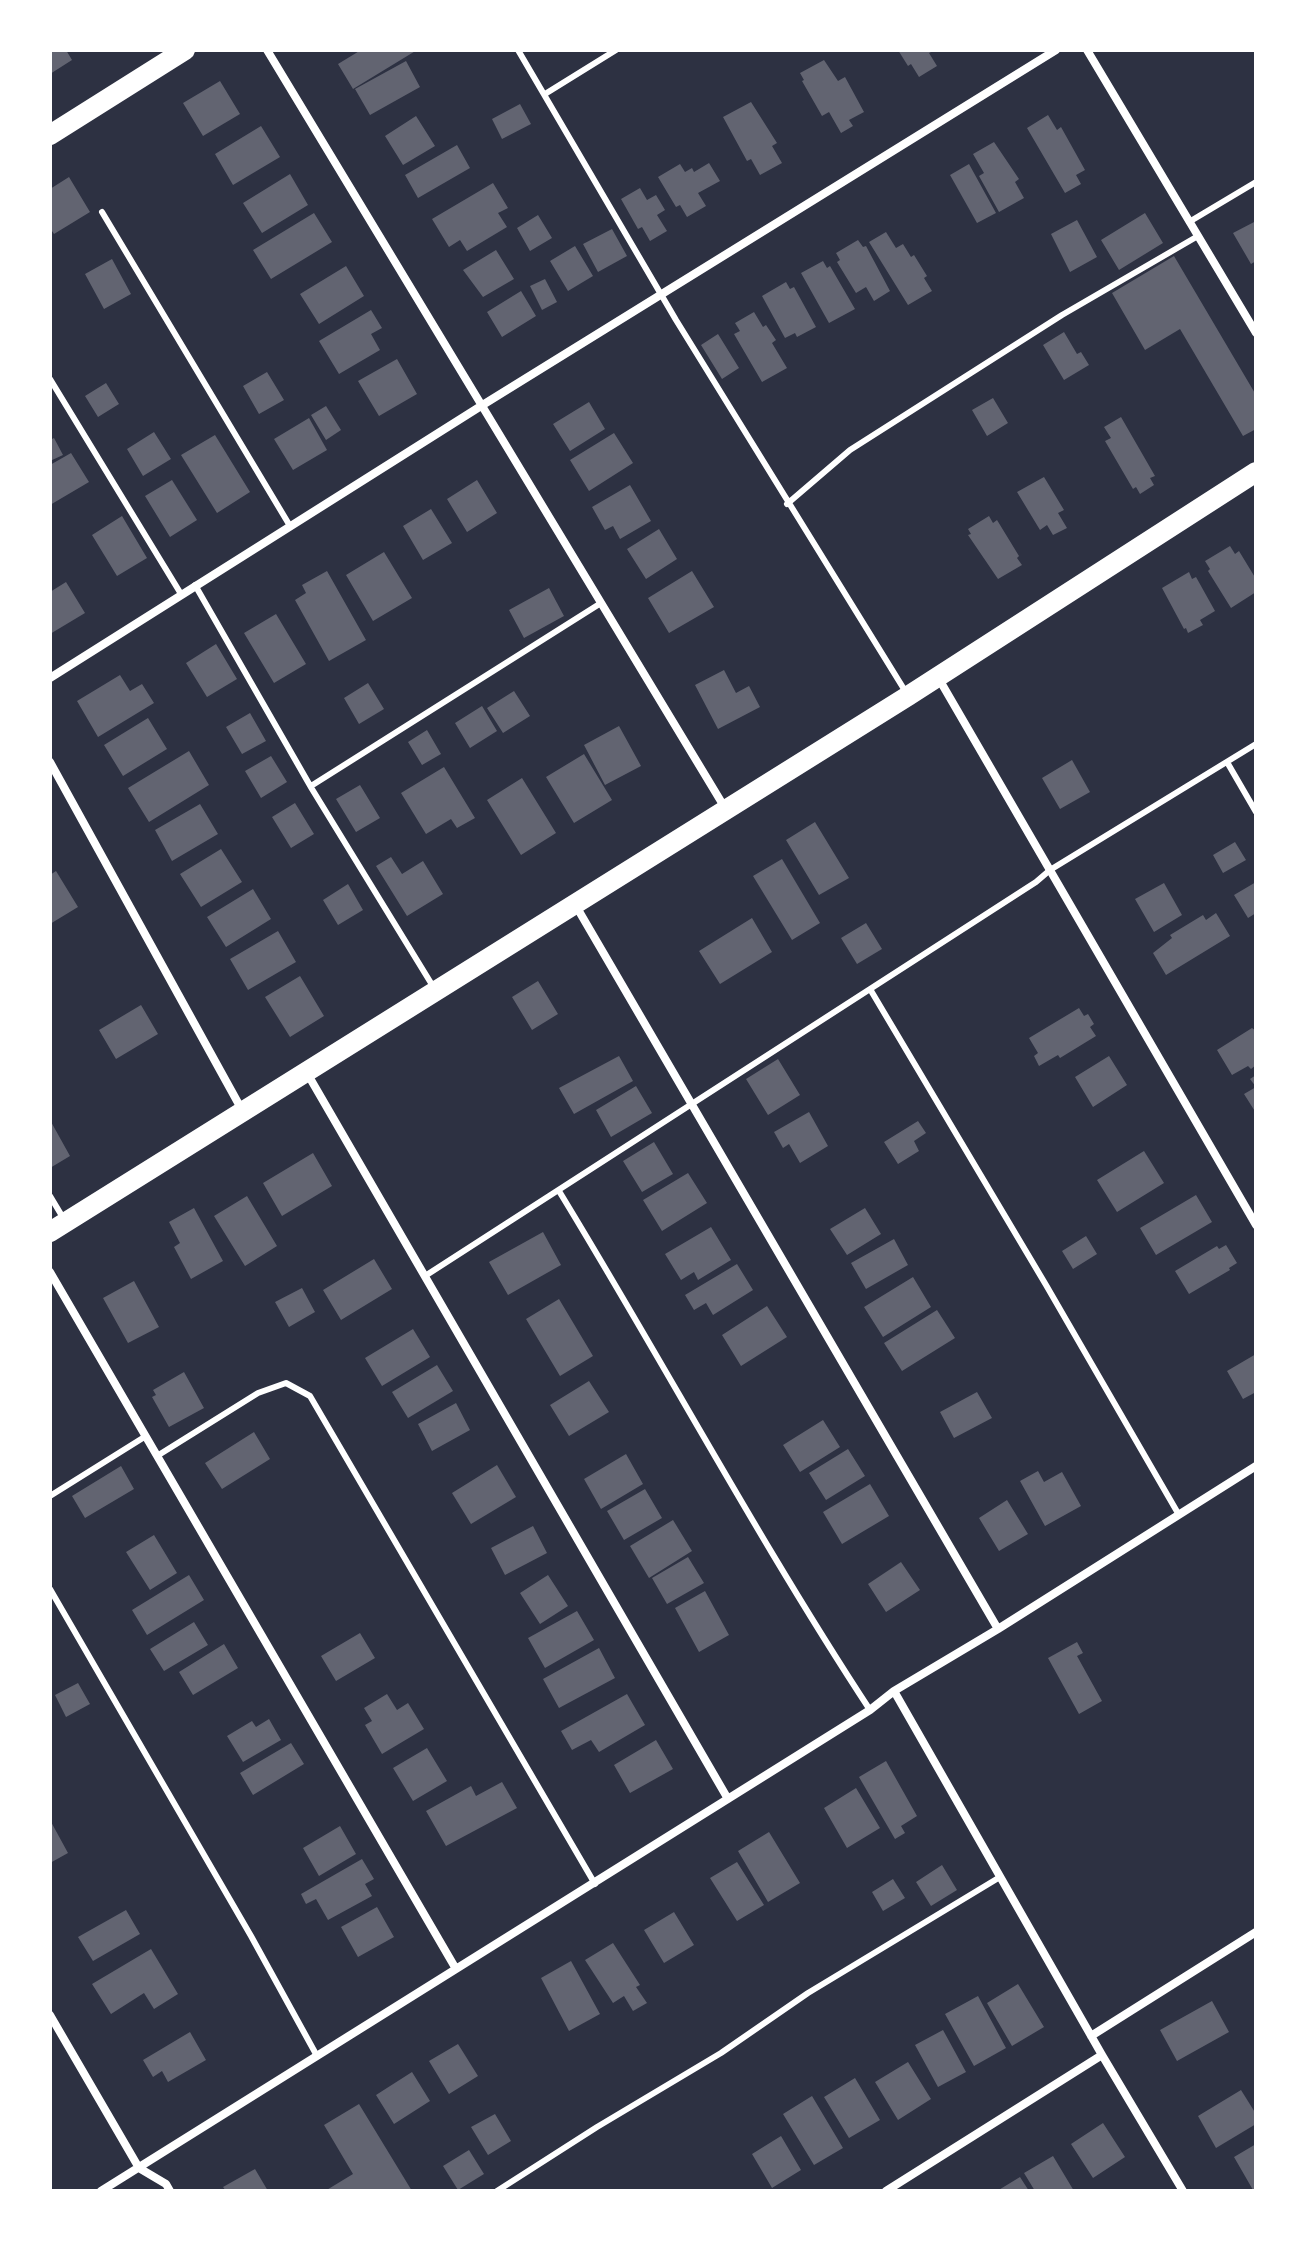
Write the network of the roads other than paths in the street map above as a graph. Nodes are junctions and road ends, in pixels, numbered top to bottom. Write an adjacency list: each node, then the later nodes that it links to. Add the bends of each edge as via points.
1 (185, 50): 8 (highway)
2 (267, 50): 16 (street)
3 (518, 50): 7 (lane)
4 (616, 50): 7 (lane)
5 (1056, 50): 13 (street)
6 (1087, 50): 11 (street)
7 (545, 94): 13 (lane)
8 (50, 135)
9 (1256, 182): 11 (lane)
10 (102, 212): 19 (lane)
11 (1189, 222): 12 (street)
12 (1198, 236): 14 (street); 18 (lane, via 850,450)
13 (661, 295): 16 (street); 18 (lane)
14 (1256, 333)
15 (50, 379): 21 (lane)
16 (481, 406): 19 (street); 22 (street)
17 (1256, 472): 23 (highway)
18 (787, 504): 25 (lane)
19 (290, 526): 20 (street)
20 (195, 585): 21 (street); 29 (lane)
21 (181, 594): 24 (street)
22 (601, 603): 29 (lane); 30 (street)
23 (938, 676): 25 (highway); 32 (street)
24 (50, 678)
25 (908, 696): 30 (highway)
26 (1256, 744): 28 (lane)
27 (50, 762): 38 (street)
28 (1227, 762): 31 (lane); 32 (lane)
29 (311, 786): 35 (lane)
30 (725, 808): 33 (highway)
31 (1256, 812)
32 (1050, 870): 34 (lane); 41 (street)
33 (575, 905): 35 (highway); 37 (street)
34 (870, 989): 37 (lane); 49 (lane)
35 (435, 990): 36 (highway)
36 (306, 1071): 38 (highway); 44 (street)
37 (691, 1103): 39 (lane); 51 (street)
38 (243, 1110): 42 (highway)
39 (559, 1191): 44 (lane); 53 (lane, via 814,1626)
40 (50, 1196): 42 (lane)
41 (1256, 1225)
42 (58, 1227)
43 (50, 1272): 45 (street)
44 (425, 1276): 54 (street)
45 (146, 1436): 46 (street); 48 (lane)
46 (157, 1456): 56 (lane, via 258,1393 286,1383 310,1396); 58 (street)
47 (1256, 1466): 49 (street)
48 (50, 1496)
49 (1179, 1515): 51 (street)
50 (50, 1589): 62 (lane)
51 (998, 1629): 52 (street)
52 (894, 1691): 53 (street); 55 (street)
53 (870, 1710): 54 (street)
54 (728, 1799): 56 (street)
55 (1000, 1877): 60 (street); 66 (lane)
56 (595, 1884): 58 (street)
57 (1256, 1932): 60 (street)
58 (456, 1969): 62 (street)
59 (50, 2015): 63 (street)
60 (1091, 2036): 61 (street)
61 (1102, 2055): 67 (street); 68 (street)
62 (317, 2056): 63 (street)
63 (139, 2168): 64 (street); 65 (street)
64 (101, 2191)
65 (170, 2191)
66 (497, 2191)
67 (886, 2191)
68 (1183, 2191)

